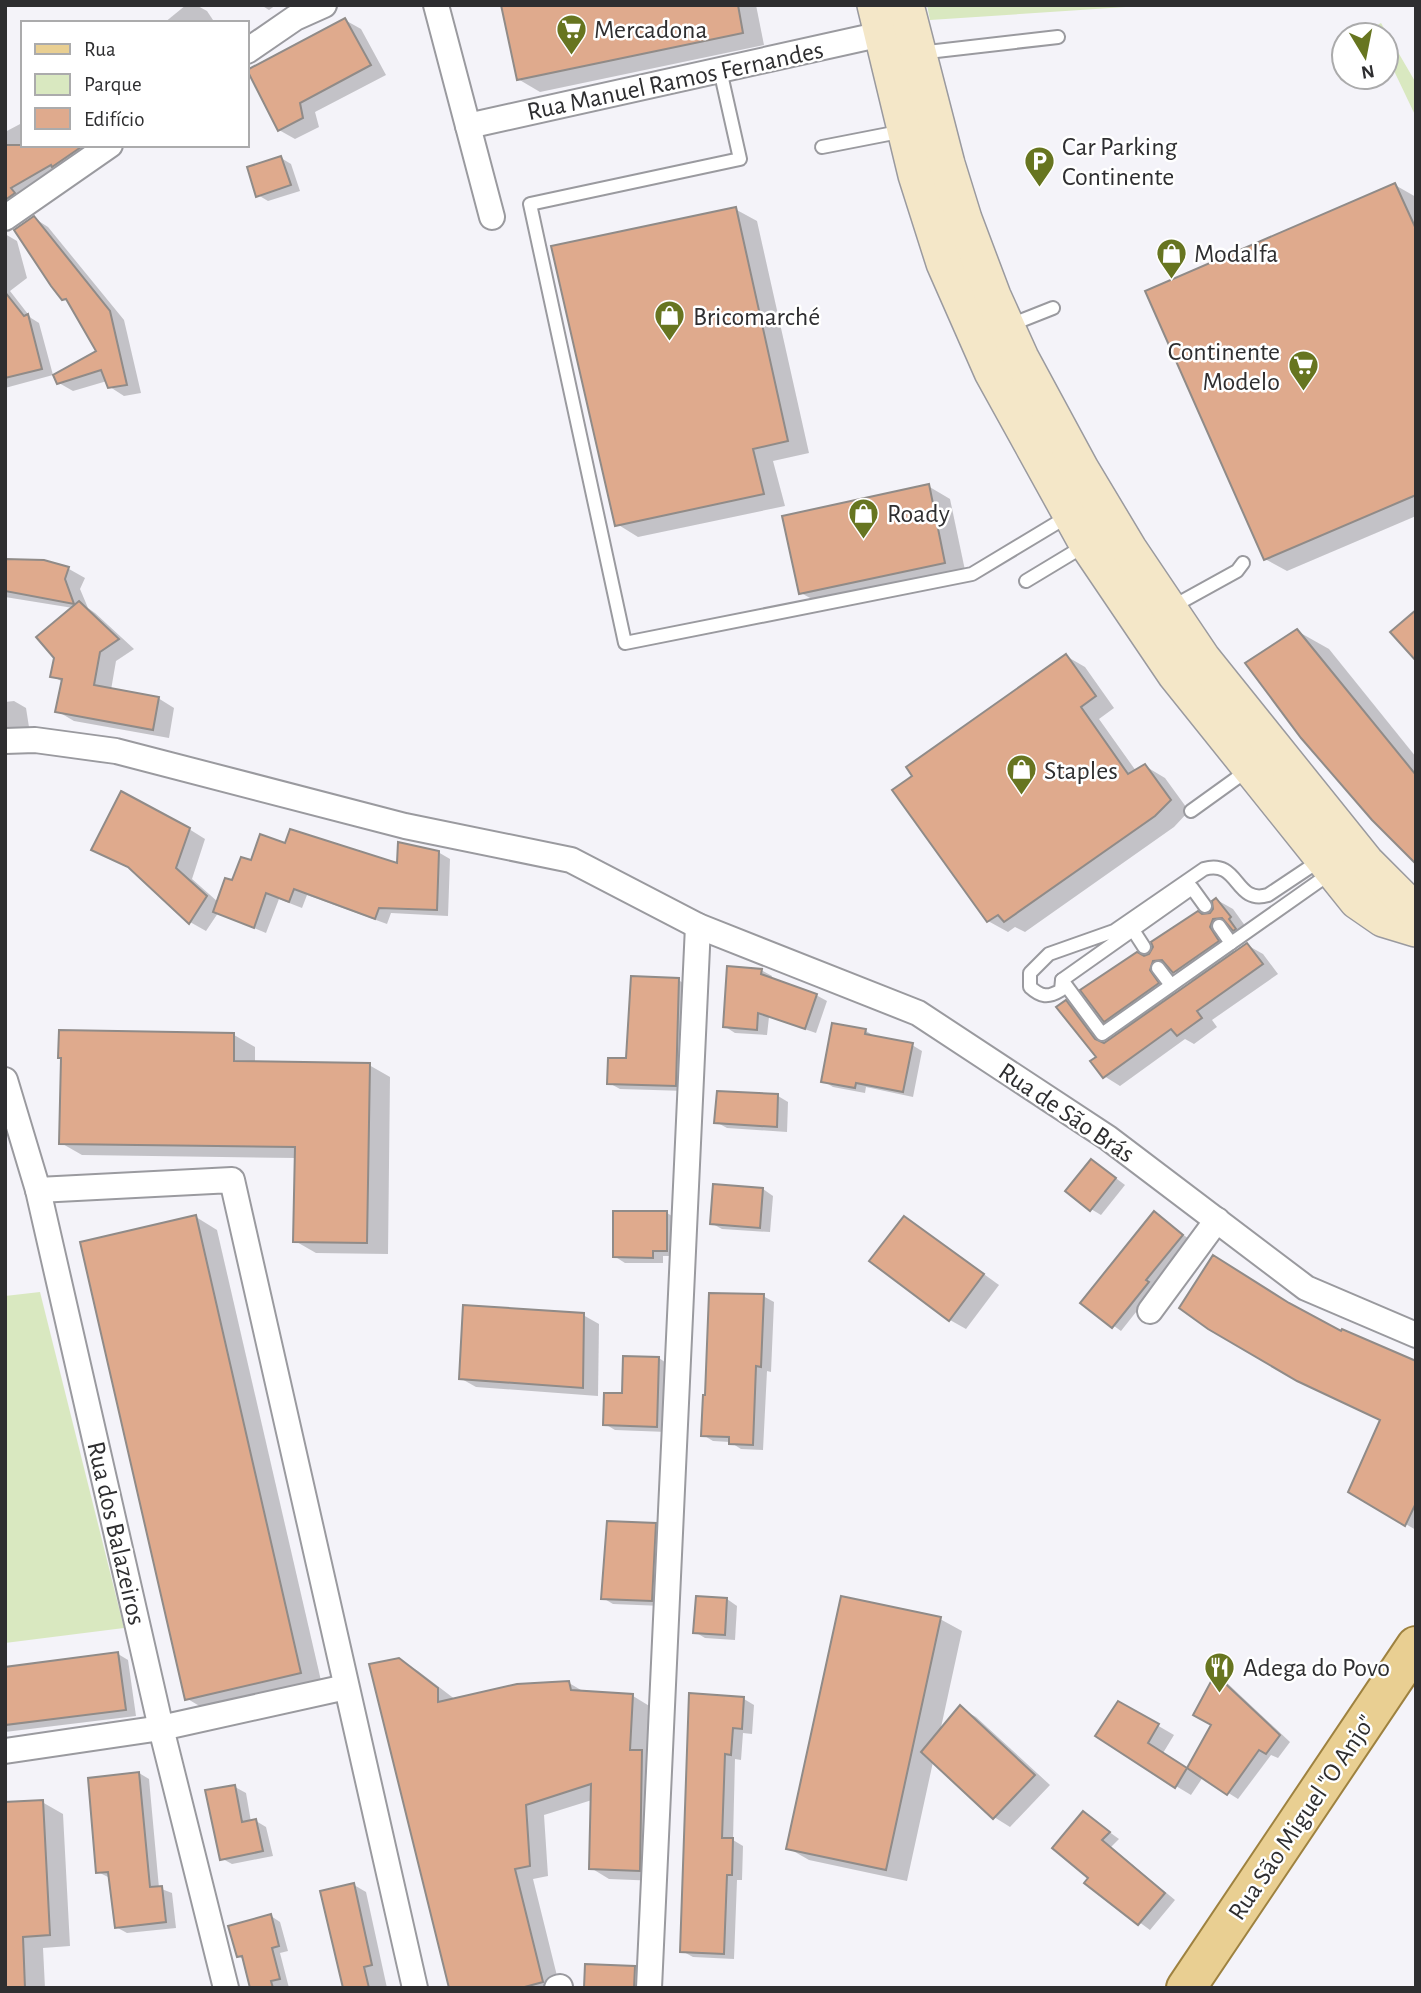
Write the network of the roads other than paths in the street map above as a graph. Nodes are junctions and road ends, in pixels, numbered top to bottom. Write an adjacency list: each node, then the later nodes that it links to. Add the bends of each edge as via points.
1 (324, 5): 6 (street, via 295,18)
2 (436, 5): 9 (street)
3 (906, 5): 7 (main road)
4 (878, 20): 8 (street, Rua Manuel Ramos Fernandes); 10 (main road)
5 (1058, 37): 7 (lane)
6 (248, 50)
7 (916, 53): 16 (main road, via 964,219)
8 (720, 70): 9 (street, Rua Manuel Ramos Fernandes); 17 (lane, via 740,159 530,204 625,643 972,574)
9 (468, 126): 13 (street)
10 (905, 131): 12 (lane); 17 (main road, via 944,263 977,341)
11 (107, 147): 14 (street)
12 (822, 147)
13 (492, 217)
14 (5, 218)
15 (1053, 308): 16 (lane)
16 (1007, 327): 20 (main road, via 1082,469)
17 (1079, 529): 19 (lane); 22 (main road, via 1175,674)
18 (1243, 563): 20 (lane, via 1237,572)
19 (1026, 581)
20 (1169, 608): 26 (main road, via 1203,659 1324,812)
21 (5, 741): 27 (street, Rua de São Brás, via 35,740 116,751 405,826 571,860)
22 (1250, 769): 23 (lane); 24 (main road)
23 (1191, 811)
24 (1328, 865): 29 (main road, via 1357,901 1383,919); 31 (lane); 34 (lane, via 1258,898 1224,870 1216,866 1204,870 1114,931 1049,954 1030,973 1030,987 1039,995 1051,996 1061,990)
25 (1205, 906): 30 (lane, via 1192,888)
26 (1416, 912)
27 (698, 926): 38 (street, Rua de São Brás, via 918,1013 1108,1138); 47 (street)
28 (1219, 926): 31 (lane)
29 (1416, 929)
30 (1133, 930): 32 (lane); 34 (lane)
31 (1231, 943): 35 (lane)
32 (1144, 947)
33 (1158, 968): 35 (lane)
34 (1062, 980): 35 (lane, via 1102,1034)
35 (1171, 985)
36 (5, 1080): 37 (street, Rua dos Balazeiros)
37 (38, 1189): 42 (street, via 232,1180); 43 (street, Rua dos Balazeiros)
38 (1217, 1220): 39 (street); 40 (street, Rua de São Brás, via 1306,1288)
39 (1150, 1311)
40 (1416, 1335)
41 (1416, 1646): 48 (main road, Rua São Miguel "O Anjo")
42 (346, 1686): 43 (street); 46 (street)
43 (161, 1728): 44 (street); 45 (street, Rua dos Balazeiros)
44 (5, 1751)
45 (226, 1988)
46 (415, 1988)
47 (649, 1988)
48 (1186, 1988)

